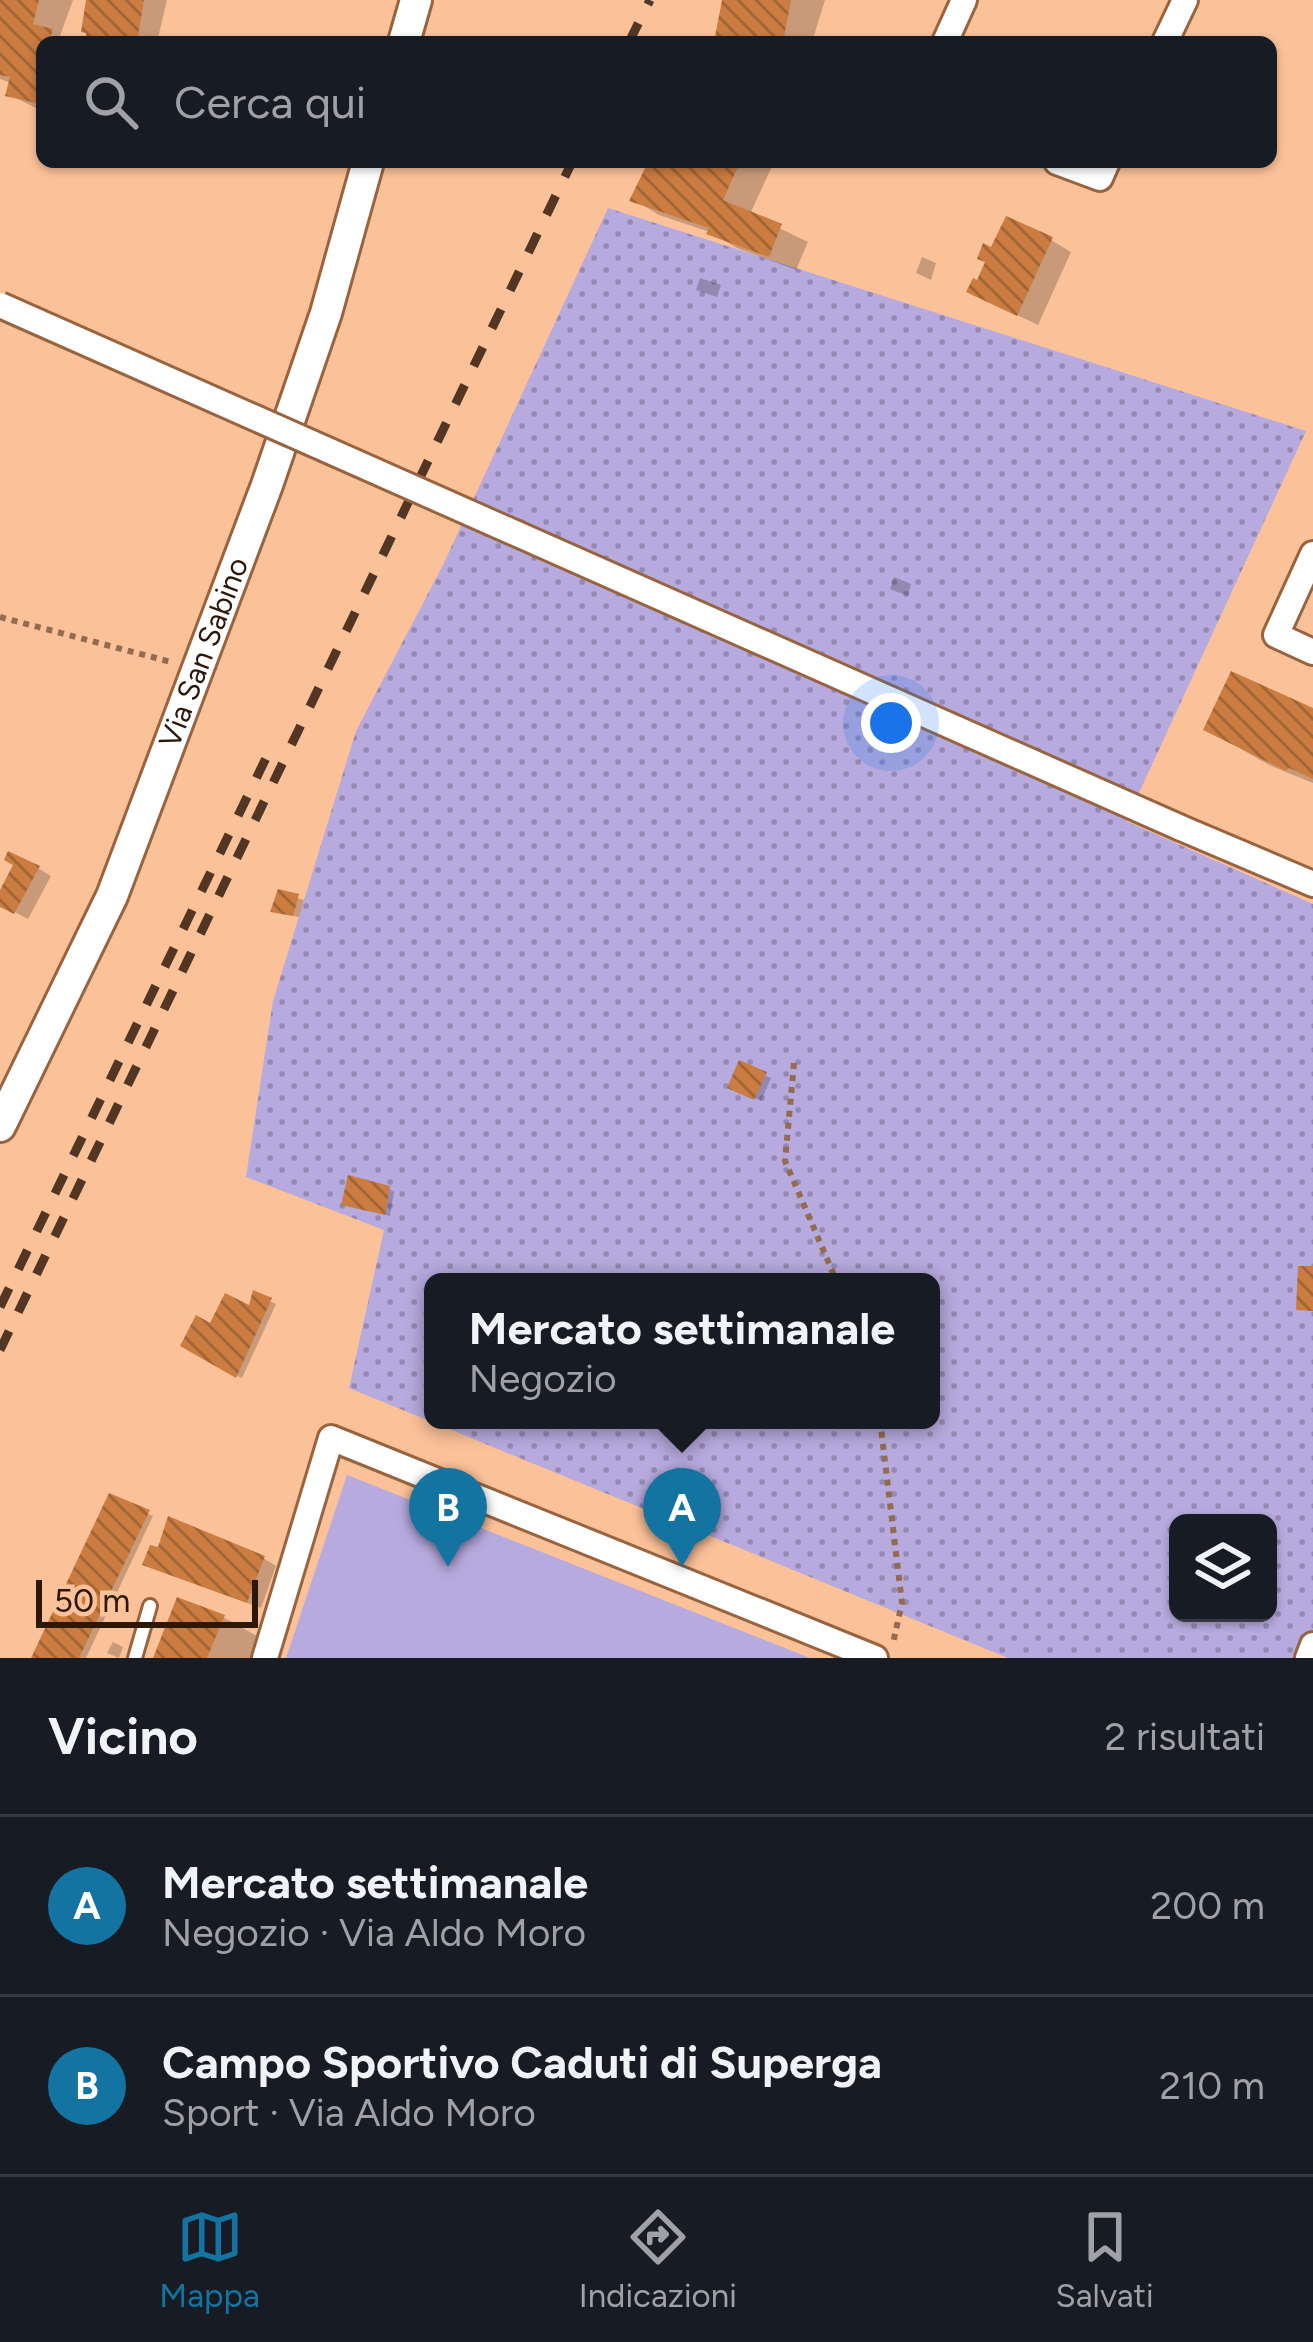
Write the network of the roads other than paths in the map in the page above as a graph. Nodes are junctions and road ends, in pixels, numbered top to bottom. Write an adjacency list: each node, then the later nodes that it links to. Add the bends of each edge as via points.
1 (416, 0): 4 (street)
2 (964, 0): 5 (street)
3 (1185, 0): 6 (street)
4 (406, 36)
5 (948, 36)
6 (1168, 36)
7 (366, 168): 14 (street, Via San Sabino, via 319,335 112,896)
8 (1073, 168): 9 (street, via 1100,178)
9 (1104, 168)
10 (0, 305): 13 (street, bridge)
11 (1313, 554): 12 (street, via 1276,635)
12 (1313, 652)
13 (1313, 884)
14 (0, 1126)
15 (150, 1606): 17 (lane)
16 (1313, 1645): 20 (street)
17 (135, 1658)
18 (265, 1658): 19 (street, via 331,1438)
19 (875, 1658)
20 (1308, 1658)

